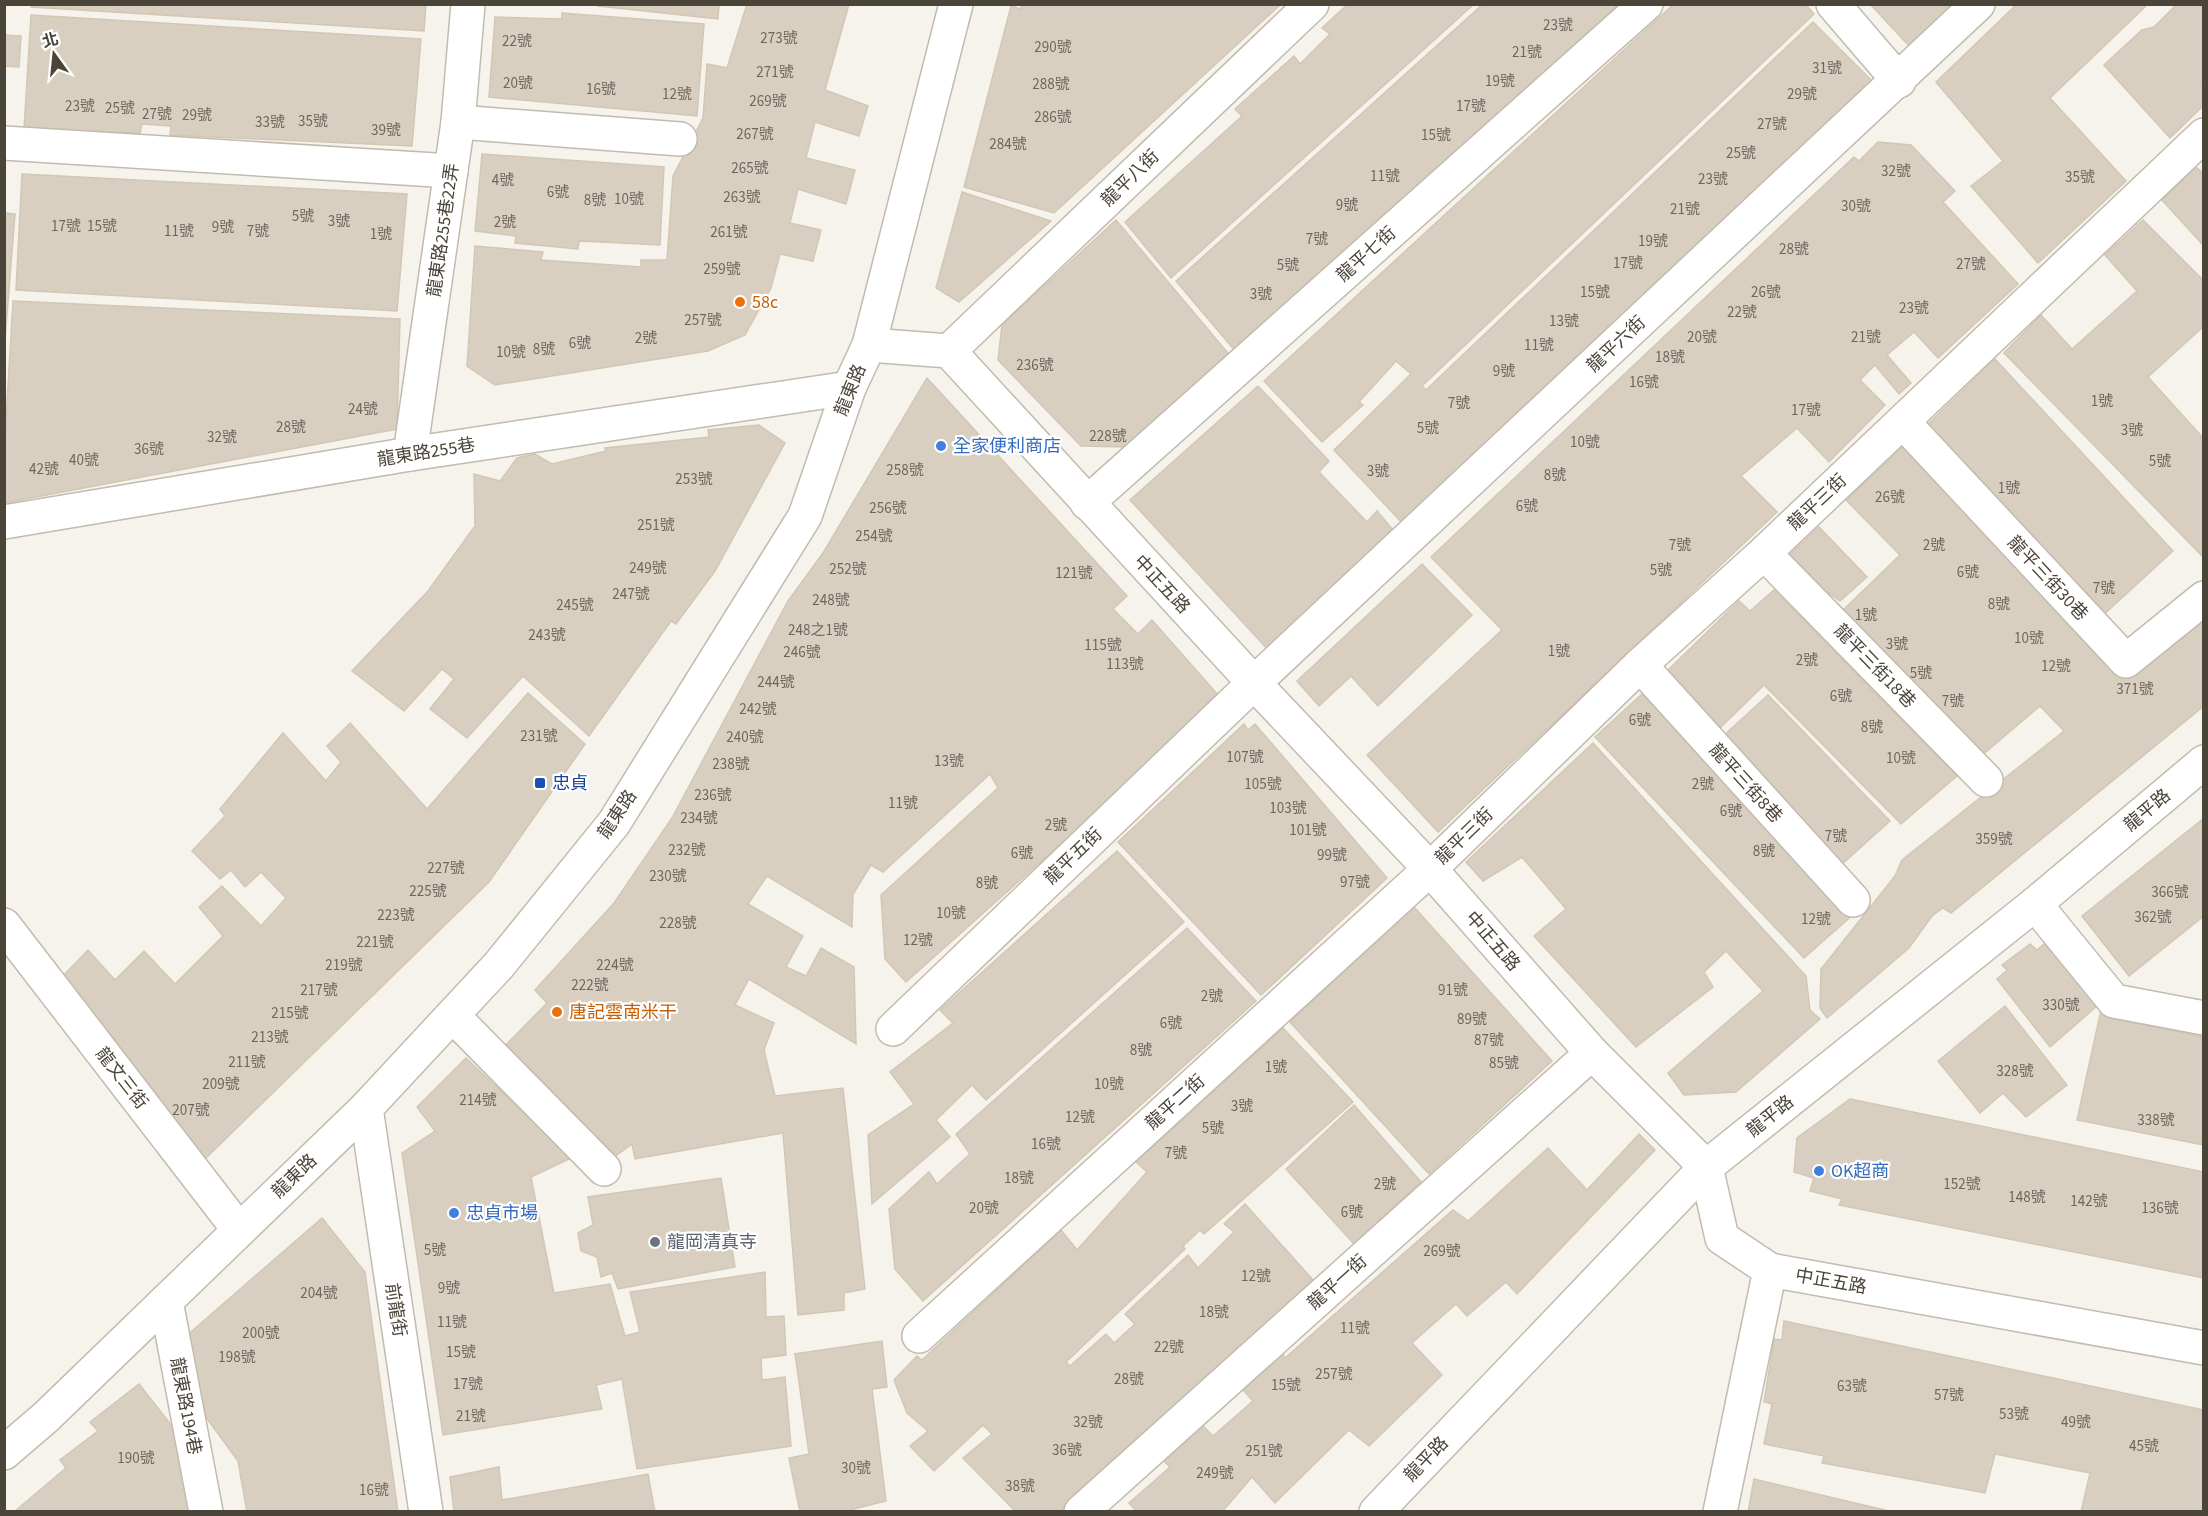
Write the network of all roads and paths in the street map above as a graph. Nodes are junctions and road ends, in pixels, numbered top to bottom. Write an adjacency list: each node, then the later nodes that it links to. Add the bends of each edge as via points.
1 (468, 4): 8 (street, 龍東路255巷22弄)
2 (956, 4): 13 (street, 龍東路)
3 (1312, 4): 14 (street, 龍平八街)
4 (1646, 4): 18 (street, 龍平七街)
5 (1833, 4): 7 (street)
6 (1978, 4): 7 (street, 龍平六街)
7 (1899, 81): 23 (street, 龍平六街)
8 (458, 122): 10 (street); 12 (street, 龍東路255巷22弄)
9 (2204, 135): 16 (street, 龍平三街)
10 (680, 139)
11 (4, 143): 12 (street)
12 (451, 171): 17 (street, 龍東路255巷22弄)
13 (870, 345): 14 (street); 15 (street, 龍東路)
14 (948, 351): 18 (street, 中正五路)
15 (849, 388): 17 (street, 龍東路255巷); 30 (street, 龍東路, via 805,516 614,823)
16 (1903, 422): 20 (street, 龍平三街); 21 (street, 龍平三街30巷, via 2126,661)
17 (410, 454): 19 (street, 龍東路255巷)
18 (1087, 503): 23 (street, 中正五路)
19 (4, 522)
20 (1764, 553): 22 (street, 龍平三街); 25 (street, 龍平三街18巷)
21 (2204, 598)
22 (1640, 665): 26 (street, 龍平三街); 27 (street, 龍平三街8巷)
23 (1254, 683): 26 (street, 中正五路); 32 (street, 龍平五街)
24 (2204, 762): 28 (street, 龍平路)
25 (1986, 780)
26 (1430, 869): 33 (street, 中正五路); 40 (street, 龍平二街)
27 (1853, 900)
28 (2035, 904): 31 (street, via 2114,1001); 35 (street, 龍平路)
29 (4, 926): 37 (street, 龍文三街)
30 (453, 1016): 34 (street, 龍東路); 36 (street)
31 (2204, 1018)
32 (893, 1029)
33 (1592, 1053): 35 (street, 中正五路); 45 (street, 龍平一街)
34 (366, 1108): 37 (street, 龍東路); 44 (street, 前龍街)
35 (1706, 1167): 38 (street, 中正五路, via 1722,1238); 46 (street, 龍平路)
36 (604, 1169)
37 (239, 1230): 39 (street, 龍東路)
38 (1770, 1270): 41 (street, 中正五路); 47 (street)
39 (166, 1300): 42 (street, 龍東路); 43 (street, 龍東路194巷)
40 (919, 1336)
41 (2204, 1348)
42 (4, 1453)
43 (206, 1512)
44 (426, 1512)
45 (1081, 1512)
46 (1376, 1512)
47 (1720, 1512)

